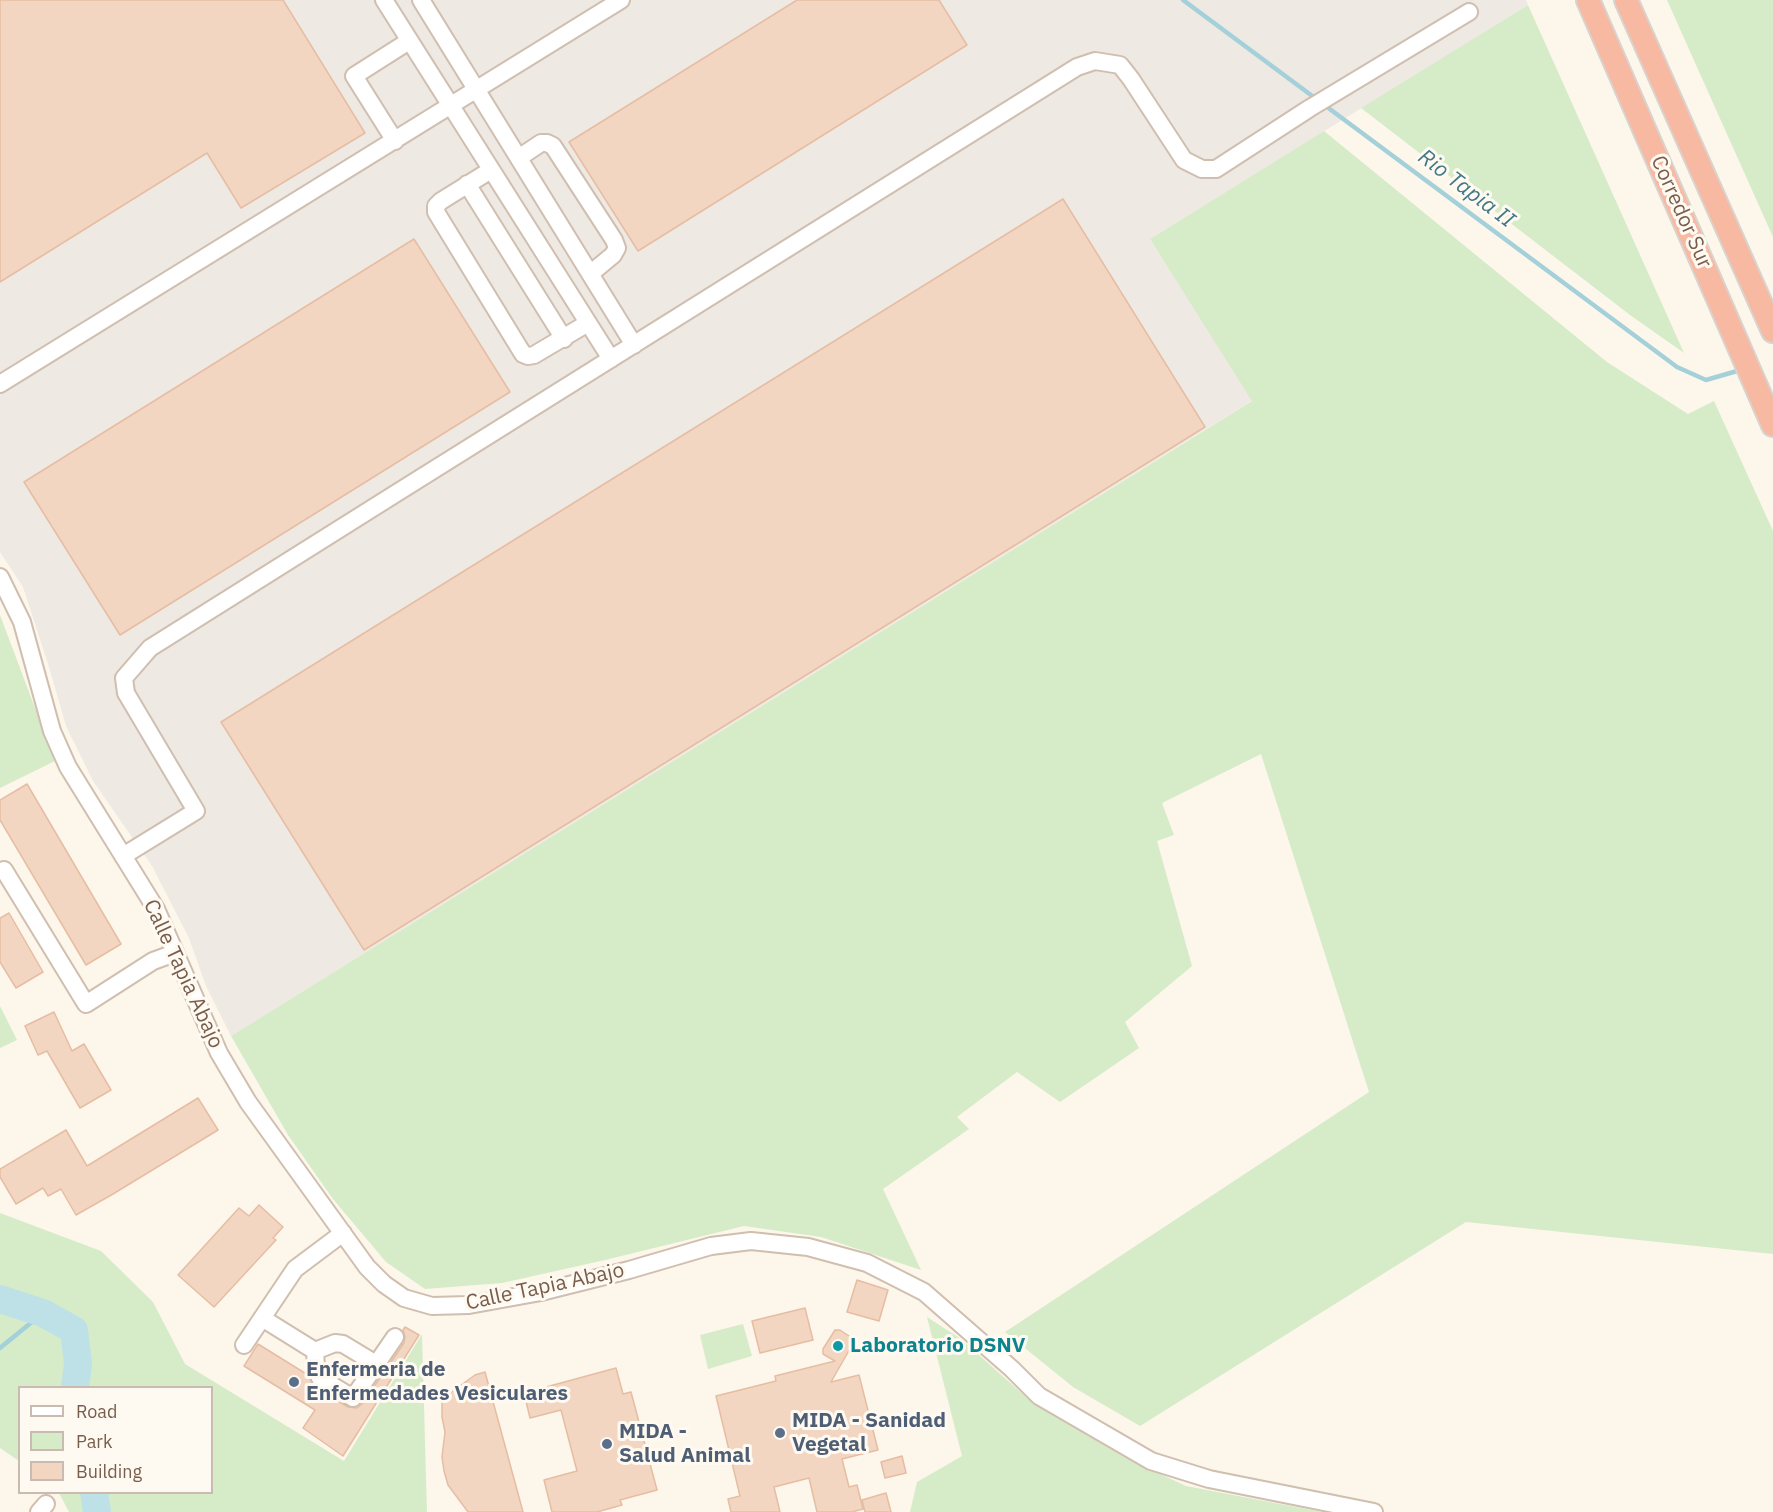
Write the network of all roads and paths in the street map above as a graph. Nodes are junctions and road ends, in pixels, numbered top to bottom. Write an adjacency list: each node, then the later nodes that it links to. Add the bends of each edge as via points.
1 (384, 0): 7 (street)
2 (421, 0): 8 (street)
3 (621, 0): 8 (street)
4 (1588, 0): 21 (highway, Corredor Sur)
5 (1626, 0): 16 (highway, Corredor Sur)
6 (1469, 12): 18 (street, via 1216,169 1202,169 1184,160 1120,65 1095,61 1077,67)
7 (409, 41): 9 (street); 10 (street, via 354,76)
8 (478, 90): 9 (street); 11 (street)
9 (450, 107): 10 (street); 12 (street)
10 (395, 141): 20 (street)
11 (520, 157): 14 (street); 14 (street, via 541,144 553,146 614,240 613,255)
12 (491, 170): 13 (street); 15 (street)
13 (467, 184): 17 (street); 17 (street, via 441,201 436,212 523,354 534,355)
14 (590, 274): 18 (street)
15 (588, 323): 17 (street); 19 (street)
16 (1773, 331)
17 (564, 339)
18 (634, 345): 19 (street)
19 (611, 359): 23 (street, via 150,648 124,678 126,693 196,811)
20 (0, 384)
21 (1773, 425)
22 (0, 577): 23 (street, Calle Tapia Abajo, via 22,622 56,740 68,767)
23 (123, 856): 25 (street, Calle Tapia Abajo, via 156,909)
24 (4, 870): 25 (street, via 86,1004 153,961)
25 (175, 953): 26 (street, Calle Tapia Abajo, via 219,1053 248,1102)
26 (343, 1233): 27 (street, via 295,1269); 32 (street, Calle Tapia Abajo, via 384,1284 404,1298 432,1306 469,1305 541,1292 711,1246 751,1241 808,1247 847,1257 924,1292 1039,1396 1151,1461 1209,1479)
27 (262, 1318): 29 (street); 30 (street)
28 (395, 1337): 31 (street)
29 (244, 1345)
30 (315, 1351): 31 (street, via 343,1344); 31 (street, via 320,1377 353,1398)
31 (376, 1364)
32 (1374, 1512)

